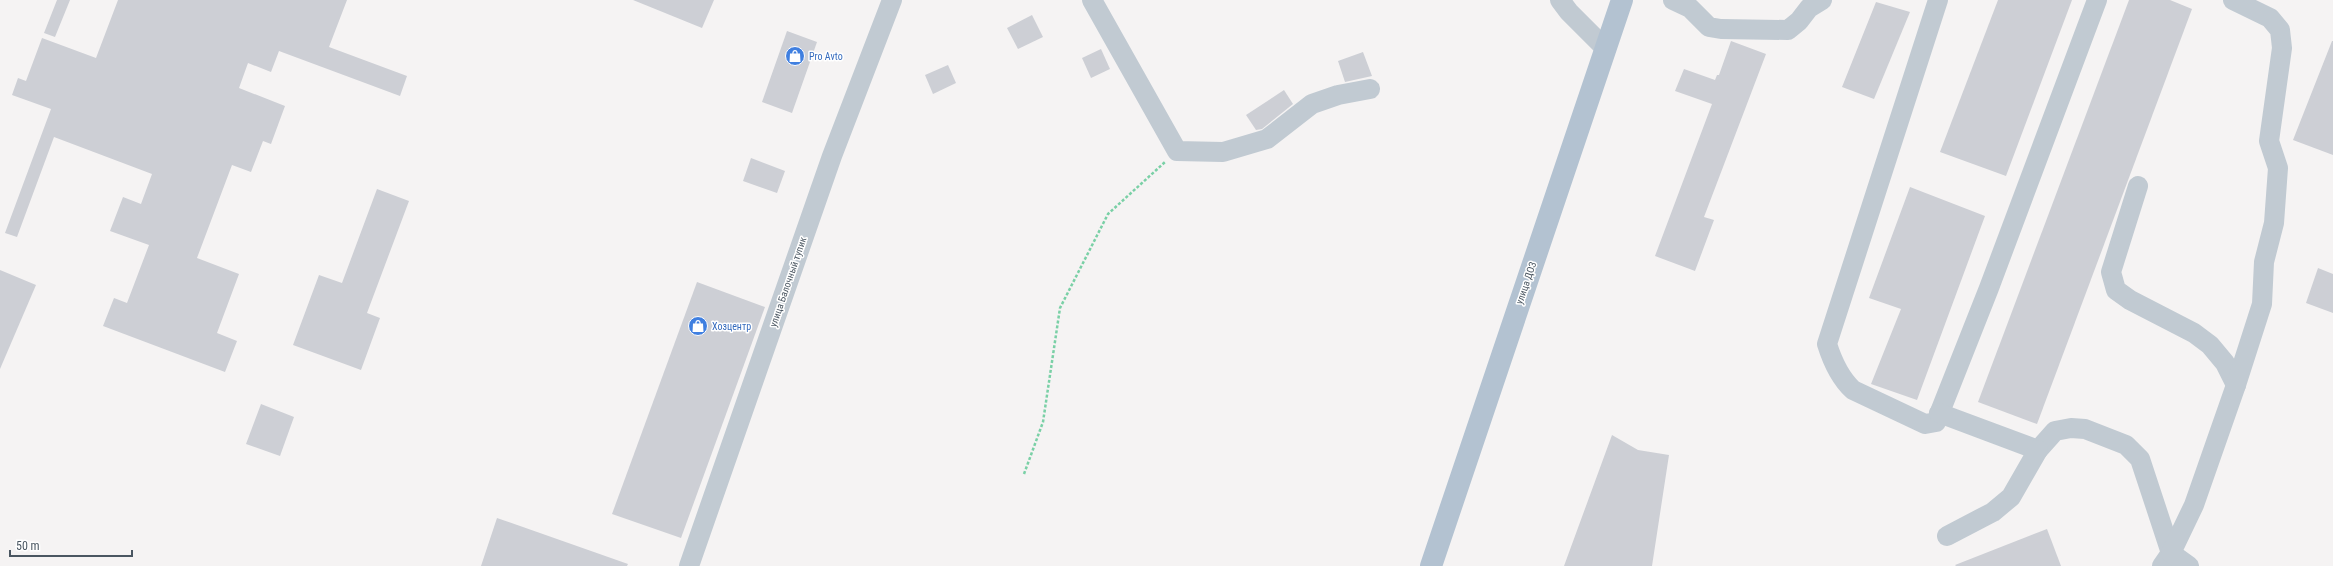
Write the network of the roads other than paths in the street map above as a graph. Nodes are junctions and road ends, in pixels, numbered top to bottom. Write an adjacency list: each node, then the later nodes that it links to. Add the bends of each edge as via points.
1 (892, 0): 18 (street, улица Балочный тупик, via 832,156)
2 (1092, 0): 11 (street, via 1177,151 1223,152 1267,139 1312,104 1338,95)
3 (1560, 0): 10 (street)
4 (1622, 0): 10 (main road, улица ДОЗ)
5 (1673, 0): 6 (street, via 1690,8 1709,27 1788,30 1809,8)
6 (1822, 0)
7 (1938, 0): 14 (street, via 1827,344 1830,356 1845,383 1853,390 1925,424 1936,422)
8 (2097, 0): 14 (street, via 1989,288)
9 (2233, 0): 13 (street, via 2270,18 2280,30 2282,48 2268,141 2278,168 2274,223 2264,262 2262,304)
10 (1605, 48): 19 (main road, улица ДОЗ)
11 (1370, 89)
12 (2138, 186): 13 (street, via 2111,272 2116,290 2194,333 2210,345)
13 (2236, 385): 17 (street, via 2194,505)
14 (1938, 413): 15 (street)
15 (2038, 450): 16 (street, via 2011,497 1993,512); 17 (street, via 2055,431 2071,428 2085,429 2126,445 2140,460)
16 (1947, 536)
17 (2167, 559): 20 (street)
18 (689, 566)
19 (1431, 566)
20 (2189, 566)

